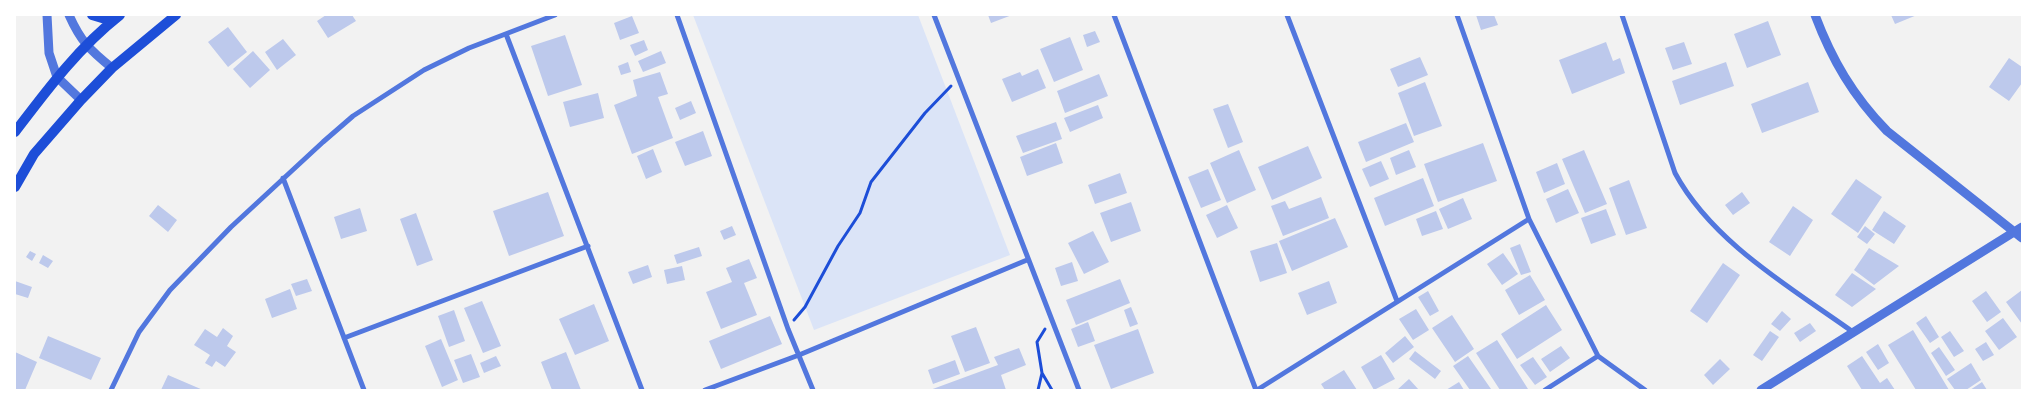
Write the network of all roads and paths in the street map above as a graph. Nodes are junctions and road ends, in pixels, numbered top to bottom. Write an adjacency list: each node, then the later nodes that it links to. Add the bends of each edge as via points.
1 (47, 15): 17 (street, via 49,53)
2 (69, 15): 15 (street)
3 (92, 15): 13 (main road)
4 (176, 15): 16 (main road)
5 (555, 15): 14 (street)
6 (677, 15): 30 (street)
7 (934, 15): 18 (street)
8 (1114, 15): 44 (street)
9 (1287, 15): 28 (street)
10 (1456, 15): 23 (street)
11 (1622, 15): 31 (street, via 1675,172 1686,193 1702,214 1741,251)
12 (1815, 15): 24 (street, via 1828,48 1868,112 1887,131)
13 (116, 18): 15 (main road)
14 (506, 34): 21 (street, via 424,70 353,116); 26 (street)
15 (86, 46): 16 (street); 17 (main road)
16 (112, 68): 19 (main road)
17 (57, 77): 19 (street); 20 (main road)
18 (958, 79): 27 (street); 30 (path, via 925,113 871,182 860,212 805,307)
19 (81, 100): 22 (main road, via 34,154)
20 (15, 132)
21 (283, 178): 32 (street); 36 (street, via 170,290 139,332)
22 (15, 187)
23 (1529, 218): 28 (street); 34 (street)
24 (2018, 230): 25 (street); 31 (street)
25 (2022, 238)
26 (588, 246): 32 (street); 38 (street)
27 (1027, 260): 29 (street); 33 (street)
28 (1398, 301): 44 (street)
29 (1052, 317): 35 (path, via 1037,342); 43 (street)
30 (788, 329): 33 (street)
31 (1853, 332): 47 (street)
32 (344, 338): 37 (street)
33 (799, 355): 39 (street); 40 (street)
34 (1598, 356): 45 (street); 46 (street)
35 (1042, 373): 41 (path); 42 (path)
36 (111, 390)
37 (364, 390)
38 (642, 390)
39 (705, 390)
40 (813, 390)
41 (1038, 390)
42 (1052, 390)
43 (1079, 390)
44 (1257, 390)
45 (1545, 390)
46 (1644, 390)
47 (1761, 390)

